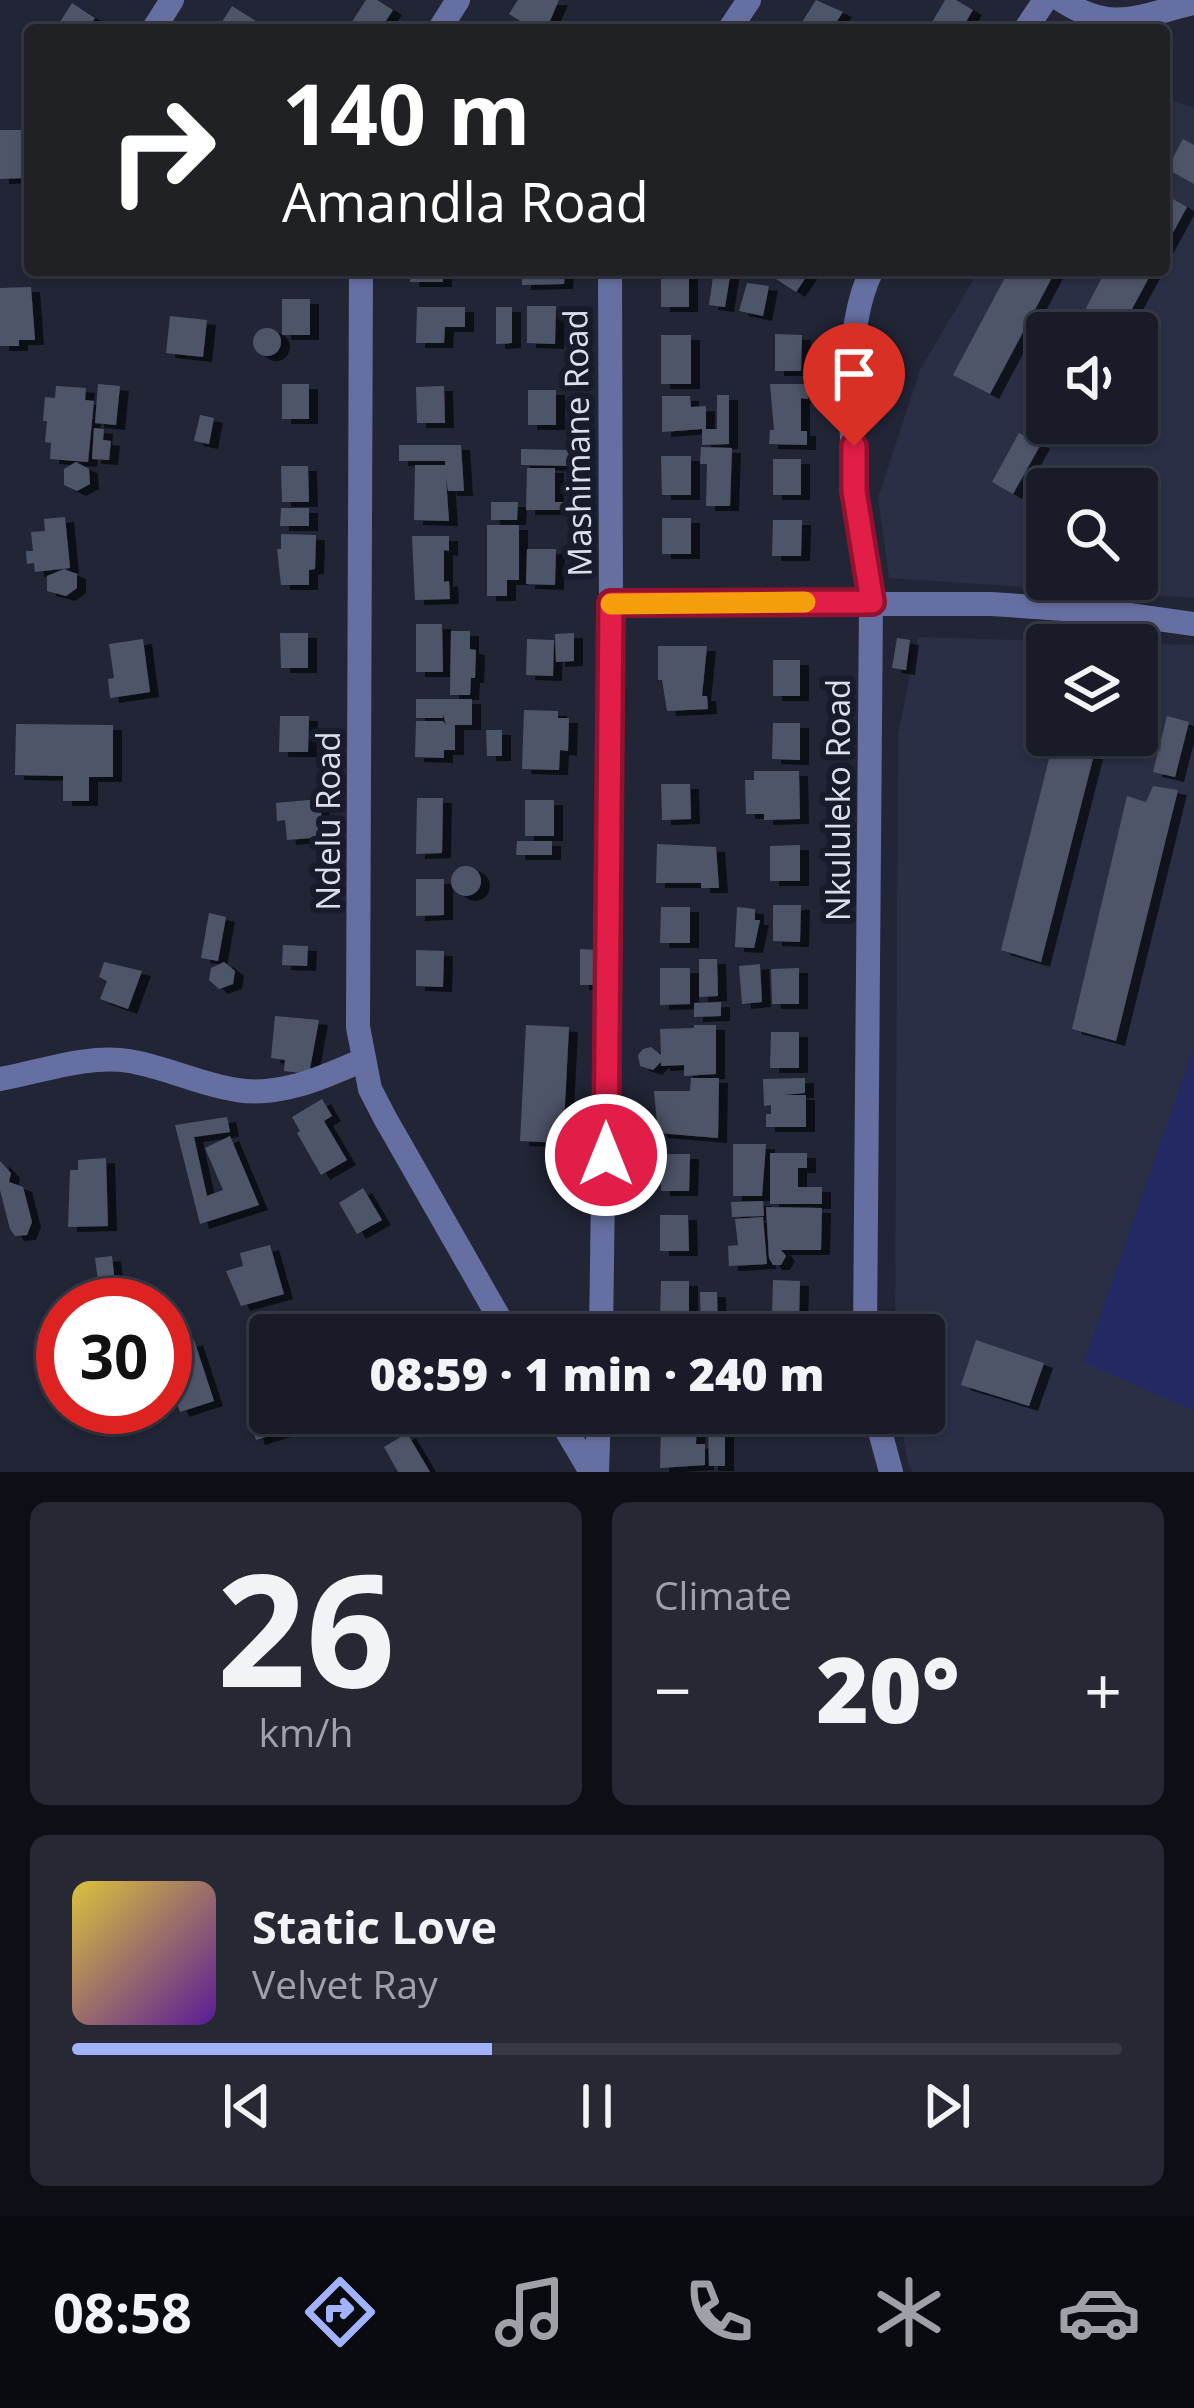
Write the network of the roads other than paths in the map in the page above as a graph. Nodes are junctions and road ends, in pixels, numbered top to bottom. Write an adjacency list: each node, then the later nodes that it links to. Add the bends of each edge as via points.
1 (1061, 0): 2 (street, via 1098,20)
2 (1194, 3)
3 (361, 276): 9 (street, Ndelu Road)
4 (610, 276): 7 (street, Mashimane Road)
5 (869, 276): 6 (street, Nkululeko Road, via 853,354 854,491)
6 (872, 602): 7 (street); 8 (street, via 1084,610); 13 (street, Nkululeko Road)
7 (611, 603): 12 (street, Mashimane Road)
8 (1194, 624)
9 (363, 1060): 10 (street, via 260,1092 128,1060); 11 (street, Ndelu Road, via 385,1118)
10 (0, 1079)
11 (497, 1314)
12 (601, 1314)
13 (865, 1314)
14 (570, 1434): 17 (street)
15 (597, 1434): 17 (street)
16 (880, 1434): 18 (street)
17 (594, 1472)
18 (891, 1472)

